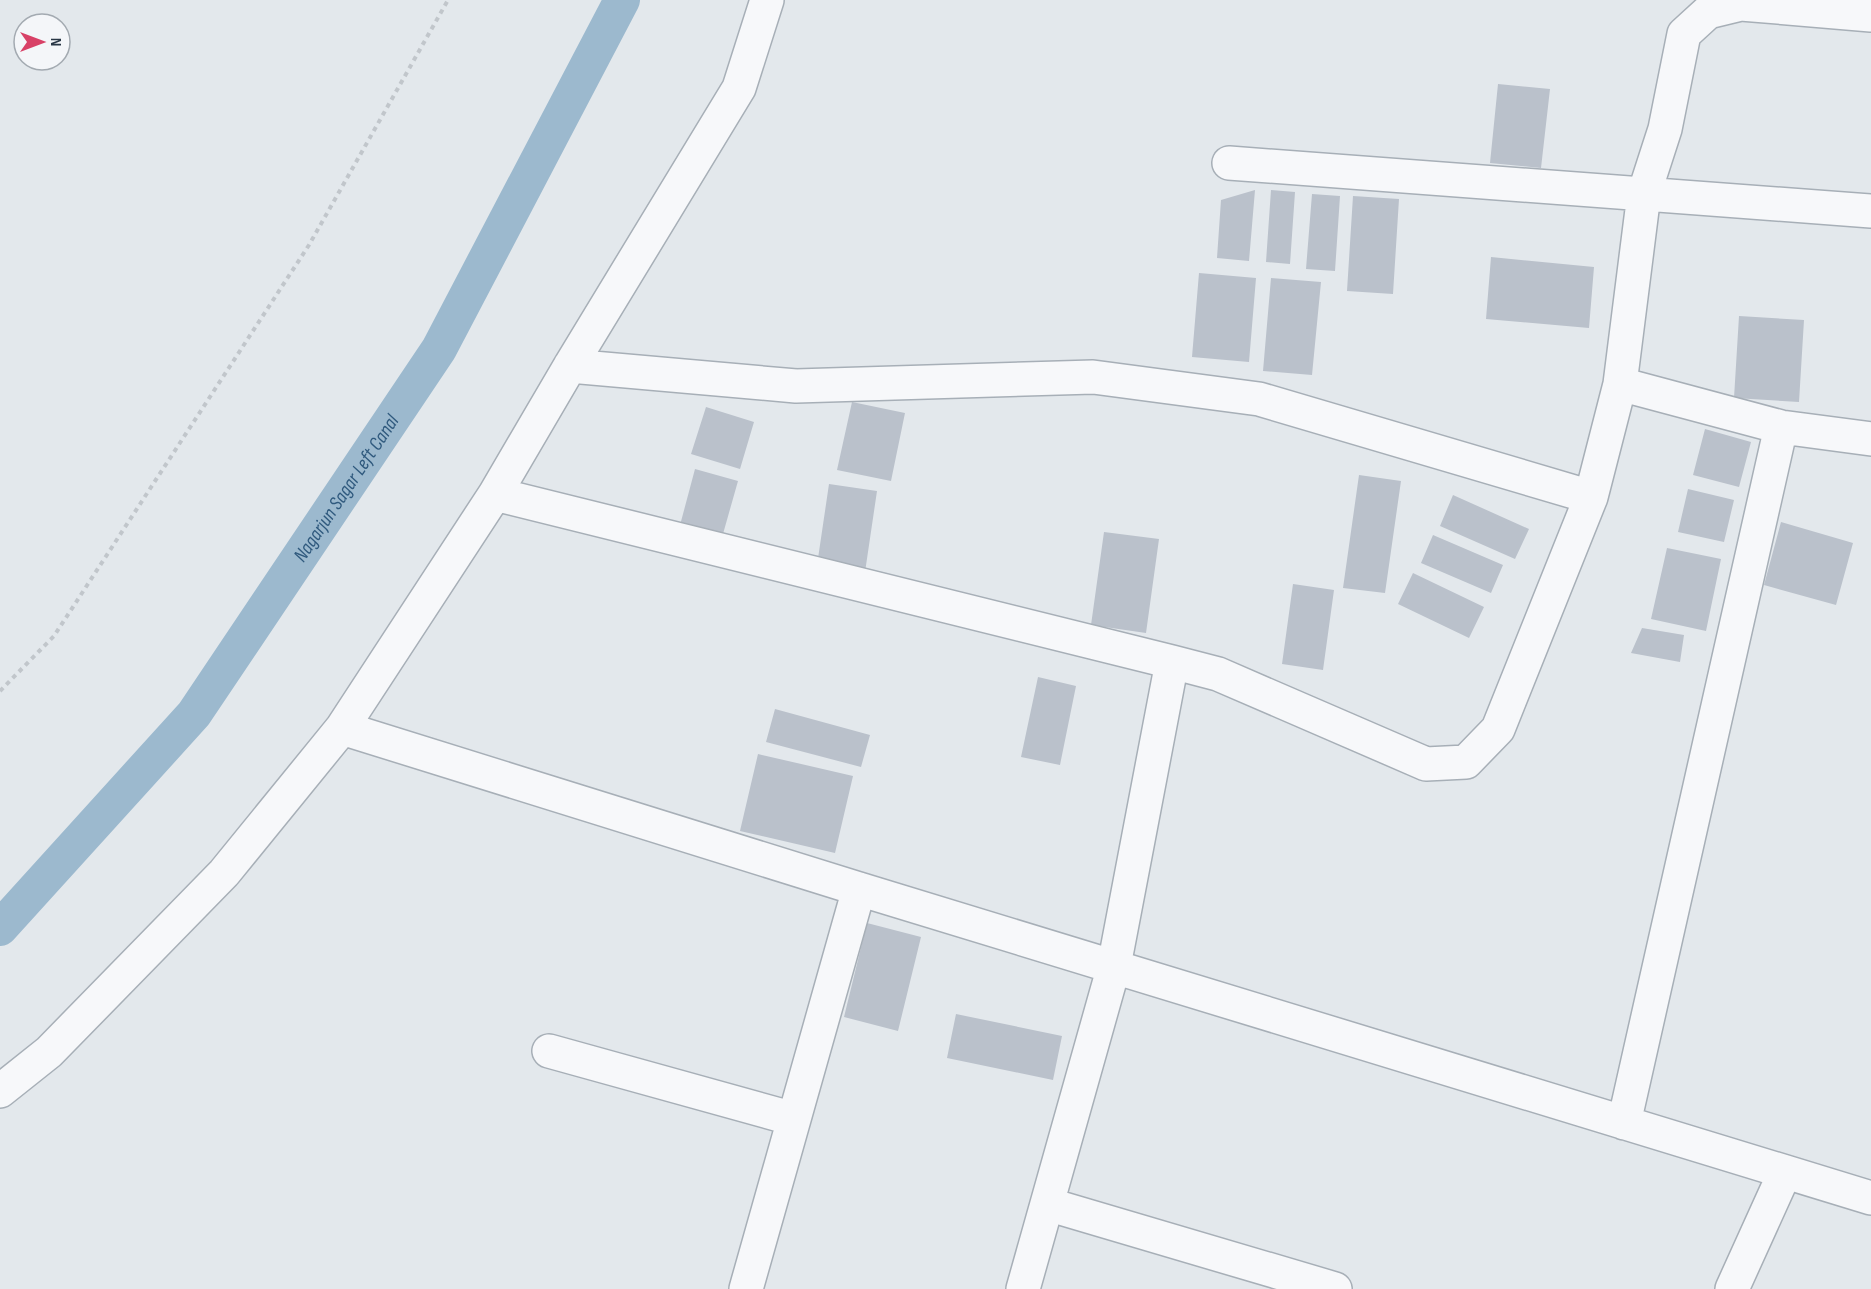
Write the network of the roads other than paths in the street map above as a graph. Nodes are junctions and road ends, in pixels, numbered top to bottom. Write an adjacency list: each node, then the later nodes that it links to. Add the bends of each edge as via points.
1 (767, 0): 6 (street, via 739,88)
2 (1871, 15): 4 (street, via 1741,4 1708,12 1684,34 1665,129)
3 (1229, 163): 4 (street)
4 (1644, 194): 5 (street); 7 (street)
5 (1871, 211)
6 (570, 366): 10 (street); 11 (street, via 796,386 1105,378 1259,399)
7 (1620, 384): 8 (street); 11 (street)
8 (1781, 427): 9 (street); 19 (street)
9 (1871, 439)
10 (495, 494): 12 (street); 13 (street)
11 (1592, 497): 12 (street, via 1498,729 1466,762 1426,764 1218,674)
12 (1172, 662): 15 (street)
13 (342, 728): 14 (street); 17 (street, via 224,873 50,1052)
14 (859, 889): 15 (street); 18 (street)
15 (1114, 966): 19 (street); 22 (street)
16 (549, 1051): 18 (street)
17 (0, 1091)
18 (794, 1119): 23 (street)
19 (1624, 1123): 20 (street)
20 (1785, 1172): 21 (street); 26 (street)
21 (1871, 1198)
22 (1047, 1204): 24 (street); 25 (street)
23 (746, 1289)
24 (1023, 1289)
25 (1335, 1289)
26 (1732, 1289)

